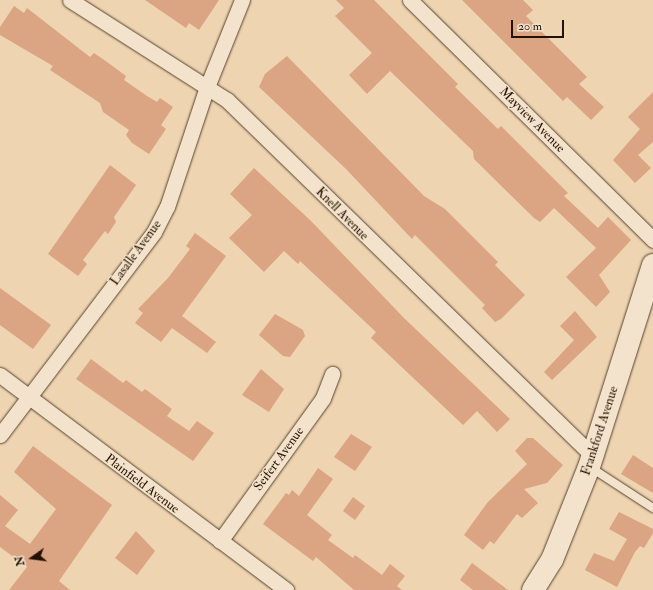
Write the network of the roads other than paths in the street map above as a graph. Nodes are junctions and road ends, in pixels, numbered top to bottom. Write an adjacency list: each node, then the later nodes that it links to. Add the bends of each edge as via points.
1 (70, 0): 4 (street, Knell Avenue)
2 (242, 0): 4 (street, Lasalle Avenue)
3 (410, 0): 5 (street, Mayview Avenue)
4 (207, 87): 9 (street, Lasalle Avenue, via 167,207 154,232); 11 (street, Knell Avenue, via 227,100)
5 (653, 240)
6 (653, 265): 11 (street, Frankford Avenue)
7 (332, 374): 13 (street, Seifert Avenue, via 323,398)
8 (0, 375): 9 (street, Plainfield Avenue)
9 (29, 397): 10 (street, Lasalle Avenue); 13 (street, Plainfield Avenue)
10 (0, 436)
11 (591, 461): 12 (lane); 15 (street, Frankford Avenue, via 552,560)
12 (653, 508)
13 (220, 541): 14 (street, Plainfield Avenue)
14 (286, 590)
15 (533, 590)

